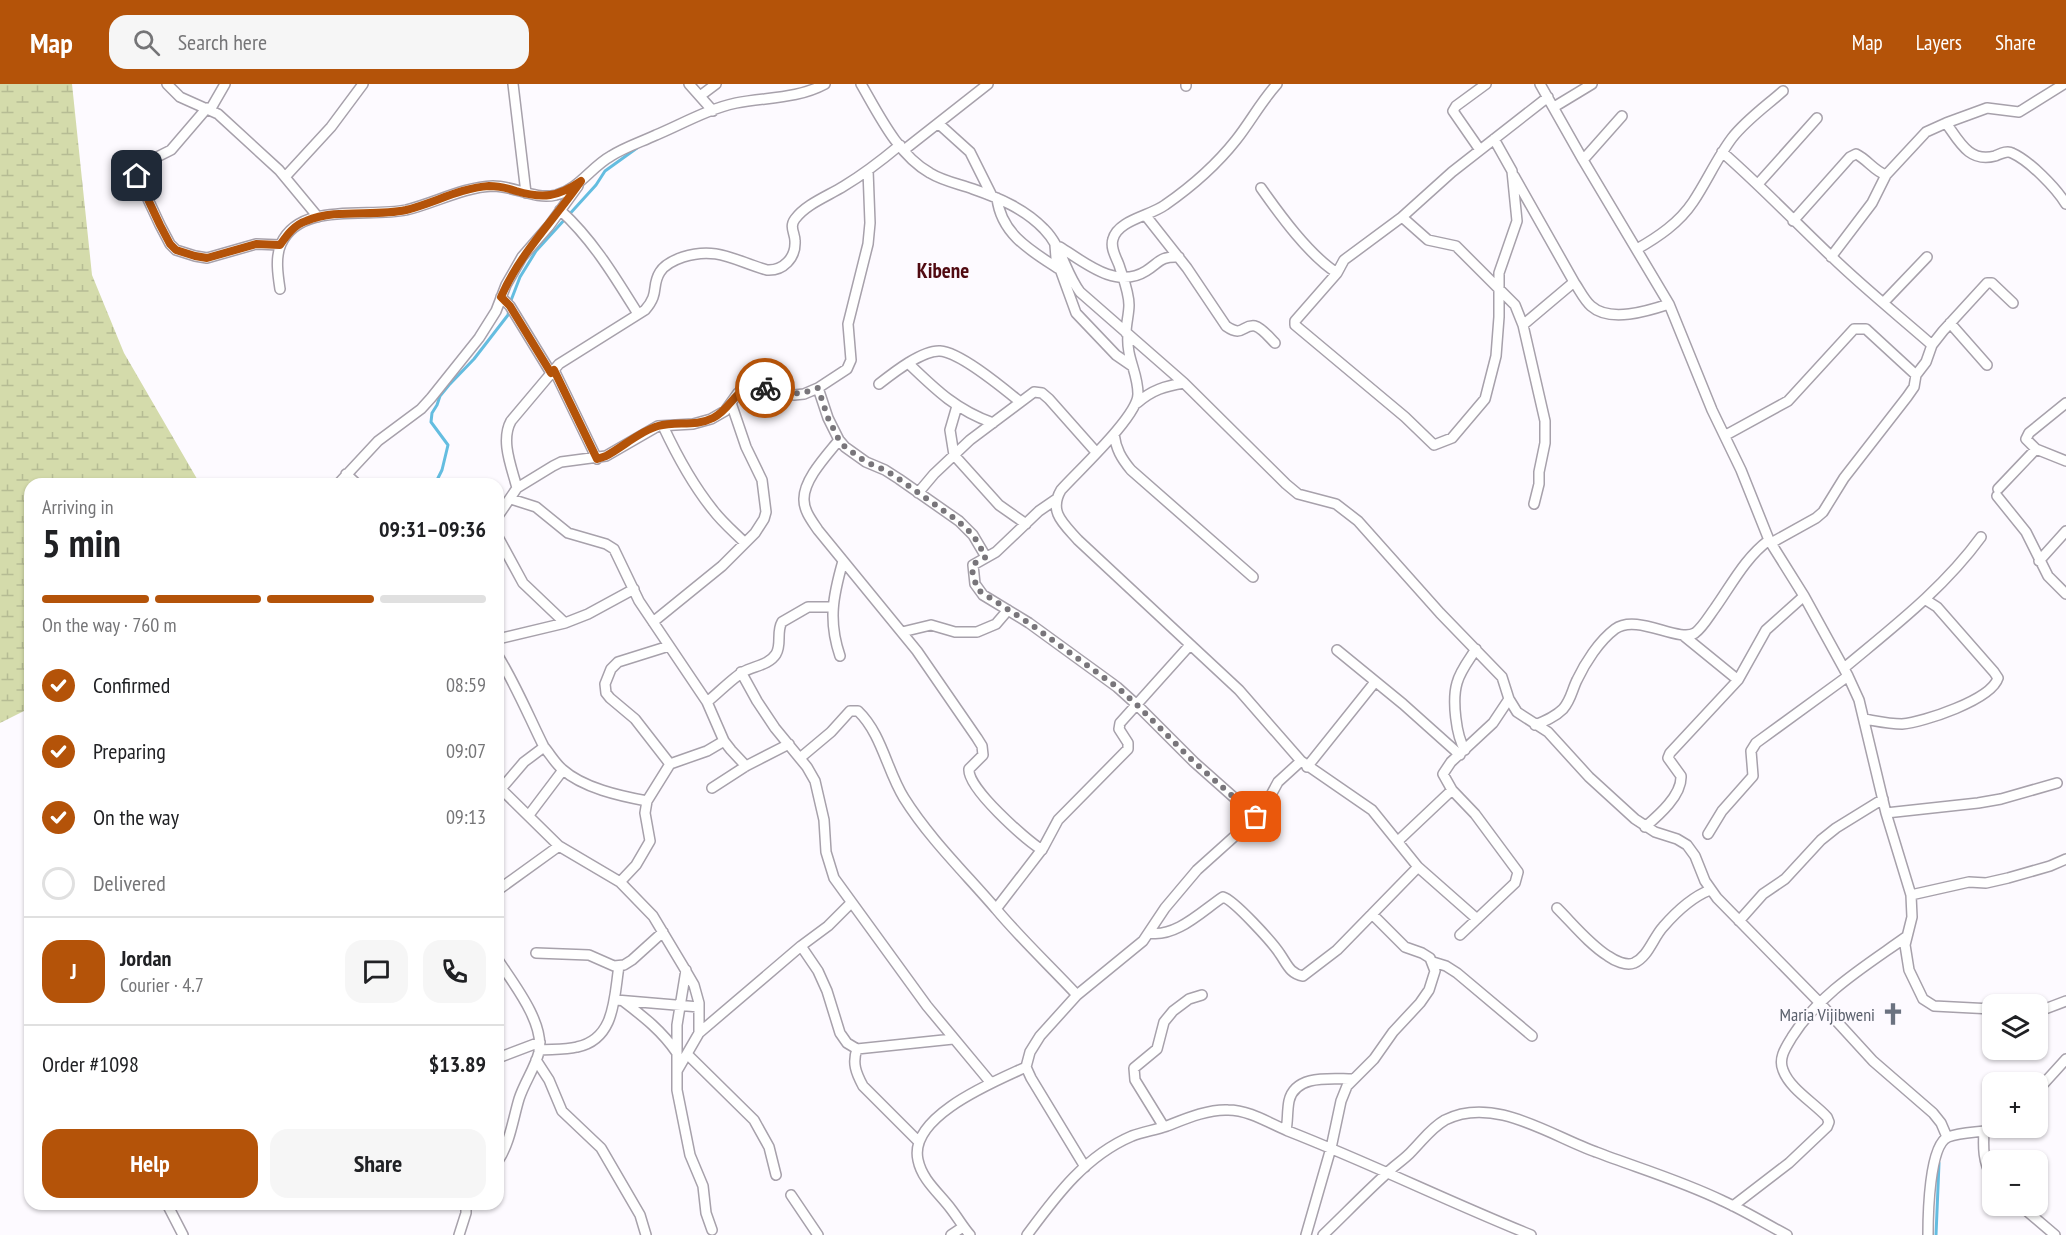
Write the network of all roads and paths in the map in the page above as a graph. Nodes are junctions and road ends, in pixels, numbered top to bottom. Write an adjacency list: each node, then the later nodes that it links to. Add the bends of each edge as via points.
1 (167, 84): 19 (street, via 180,97)
2 (225, 84): 19 (street)
3 (363, 84): 33 (street, via 331,127)
4 (513, 84): 37 (street)
5 (689, 84): 16 (street)
6 (716, 84): 16 (street)
7 (825, 84): 20 (street, via 796,95)
8 (861, 84): 26 (street)
9 (988, 84): 24 (street)
10 (1277, 84): 41 (street, via 1221,157 1167,205)
11 (1486, 84): 27 (street, via 1453,111)
12 (1540, 84): 17 (street)
13 (1592, 84): 18 (street)
14 (2064, 84): 23 (street, via 2019,112 1987,108)
15 (1783, 91): 28 (street, via 1734,135)
16 (700, 96): 20 (street)
17 (1548, 97): 18 (street); 25 (street)
18 (1554, 107): 29 (street)
19 (209, 109): 33 (street); 46 (street, via 171,150 142,164 137,172 170,244 176,250 207,258 256,244)
20 (713, 111): 34 (street, via 612,155)
21 (1623, 116): 29 (street)
22 (1817, 118): 35 (street)
23 (1946, 123): 32 (street, via 1926,132); 39 (street, via 1974,156 1983,159 2012,153 2043,177)
24 (939, 124): 26 (street); 38 (street, via 970,152)
25 (1494, 140): 27 (street); 31 (street)
26 (902, 148): 30 (street); 38 (street, via 932,174)
27 (1480, 150): 43 (street)
28 (1722, 152): 35 (street); 47 (street, via 1693,202 1666,230)
29 (1583, 160): 47 (street)
30 (868, 170): 61 (street, via 795,219 795,249 783,267 767,270 714,252 673,260 660,272 652,301); 74 (street, via 870,223 848,324 850,364)
31 (1512, 171): 54 (street); 55 (street, via 1517,221 1499,273)
32 (1886, 175): 44 (street, via 1856,154); 49 (street, via 1872,203)
33 (285, 177): 42 (street)
34 (581, 181): 37 (street, via 552,196); 40 (street)
35 (1758, 184): 44 (street)
36 (1262, 188): 52 (street, via 1313,253)
37 (526, 193): 42 (street, via 500,186 479,187 404,210)
38 (994, 197): 45 (street, via 1030,217); 51 (street, via 1011,233)
39 (2066, 204)
40 (560, 210): 57 (street, via 522,257); 61 (street, via 602,257)
41 (1146, 216): 48 (street); 53 (street, via 1125,224 1113,236 1113,250)
42 (318, 217): 46 (street, via 292,229)
43 (1402, 218): 52 (street, via 1344,260); 55 (street, via 1428,240 1456,246)
44 (1793, 221): 49 (street)
45 (1056, 243): 51 (street); 53 (street, via 1088,266); 64 (street, via 1080,292)
46 (280, 245): 56 (street)
47 (1636, 249): 60 (street)
48 (1179, 257): 53 (street, via 1167,257 1144,273); 65 (street, via 1226,326 1240,331 1258,327)
49 (1831, 257): 58 (street)
50 (1927, 257): 58 (street)
51 (1059, 269): 69 (street, via 1076,313 1116,355)
52 (1337, 273): 55 (street, via 1295,325 1434,445 1452,438 1485,399 1496,356)
53 (1124, 278): 64 (street, via 1129,305)
54 (1574, 282): 60 (street, via 1591,306 1606,313 1642,314); 63 (street)
55 (1498, 288): 63 (street, via 1515,305)
56 (280, 290)
57 (501, 297): 70 (street); 90 (street, via 479,338 431,398 378,441)
58 (1884, 302): 66 (street)
59 (2013, 303): 62 (street, via 1989,282)
60 (1669, 304): 83 (street)
61 (638, 314): 70 (street)
62 (1950, 323): 66 (street); 68 (street)
63 (1523, 325): 97 (street, via 1545,421)
64 (1127, 334): 69 (street); 72 (street)
65 (1275, 343)
66 (1932, 345): 71 (street)
67 (908, 363): 73 (street); 75 (street, via 944,351 976,368); 79 (street)
68 (1987, 365)
69 (1132, 366): 77 (street, via 1138,387)
70 (553, 371): 88 (street); 93 (street, via 506,429)
71 (1916, 375): 83 (street, via 1866,329 1854,329 1788,401); 102 (street, via 1914,387 1844,478 1823,512)
72 (1185, 383): 77 (street, via 1160,388); 122 (street, via 1298,494 1336,504 1352,515)
73 (879, 384)
74 (818, 388): 76 (street, via 794,395 750,387 738,393); 84 (street)
75 (1019, 401): 80 (street); 86 (street, via 1034,392 1042,393)
76 (731, 403): 81 (street, via 711,419); 103 (street, via 765,493 764,519)
77 (1137, 403): 82 (street)
78 (2066, 403): 85 (street, via 2029,433 2026,439)
79 (957, 406): 80 (street); 87 (street, via 950,430)
80 (993, 423): 87 (street)
81 (663, 426): 88 (street); 103 (street, via 699,491)
82 (1114, 434): 86 (street); 108 (street, via 1119,455 1131,470)
83 (1726, 435): 102 (street)
84 (839, 440): 94 (street, via 853,454); 106 (street, via 812,477 803,501 818,530)
85 (2036, 449): 89 (street); 107 (street, via 1998,492 2020,523)
86 (1096, 452): 96 (street)
87 (954, 455): 94 (street); 99 (street, via 999,506)
88 (597, 459): 93 (street, via 561,462)
89 (2066, 461)
90 (346, 474): 91 (street); 92 (street)
91 (343, 478)
92 (350, 478)
93 (517, 488): 95 (street)
94 (918, 493): 105 (street, via 965,526)
95 (510, 500): 98 (street); 109 (street, via 536,507 568,533 610,546)
96 (1055, 500): 99 (street); 120 (street, via 1060,516 1078,540)
97 (1534, 504)
98 (504, 508)
99 (1026, 525): 105 (street)
100 (2066, 531): 107 (street)
101 (1981, 537): 112 (street)
102 (1770, 542): 111 (street); 118 (street, via 1743,565 1702,626)
103 (745, 543): 115 (street, via 722,567)
104 (504, 548): 116 (street, via 523,583)
105 (986, 557): 114 (street, via 973,565 975,584 983,595)
106 (843, 561): 113 (street); 117 (street)
107 (2039, 561): 110 (street)
108 (1253, 577)
109 (634, 588): 115 (street); 116 (street)
110 (2066, 594)
111 (1804, 597): 127 (street); 128 (street, via 1766,630)
112 (1926, 600): 127 (street); 133 (street, via 1937,606 1994,672 1996,683 1985,695 1928,718 1902,724)
113 (833, 607): 124 (street, via 834,637); 126 (street, via 808,607 782,622 775,655)
114 (1008, 610): 117 (street, via 996,624 977,632 955,632 931,625); 132 (street)
115 (652, 622): 121 (street)
116 (565, 623): 119 (street)
117 (902, 632): 158 (street, via 982,746 983,755 969,769 970,778 1002,816)
118 (1684, 636): 128 (street); 134 (street, via 1648,626 1618,627 1584,666 1561,710)
119 (504, 638)
120 (1190, 645): 132 (street); 141 (street, via 1239,690)
121 (669, 646): 131 (street); 140 (street, via 618,662 604,684 610,698 635,719)
122 (1476, 649): 130 (street, via 1502,677); 138 (street, via 1458,678 1455,691)
123 (1337, 650): 129 (street)
124 (840, 656)
125 (504, 666): 137 (street)
126 (741, 672): 131 (street); 136 (street)
127 (1846, 672): 133 (street); 155 (street, via 1756,743 1751,751 1753,776 1722,811)
128 (1738, 680): 154 (street, via 1670,753 1669,762 1681,776 1681,782 1665,808)
129 (1375, 682): 138 (street); 141 (street)
130 (1509, 699): 134 (street, via 1517,712); 138 (street, via 1493,723)
131 (707, 702): 135 (street)
132 (1137, 705): 153 (street); 158 (street, via 1119,726 1130,746 1065,811)
133 (1864, 719): 149 (street)
134 (1535, 725): 154 (street, via 1548,732 1589,777)
135 (724, 741): 140 (street, via 707,752); 142 (street)
136 (789, 744): 139 (street); 142 (street)
137 (544, 747): 143 (street); 145 (street)
138 (1462, 753): 147 (street, via 1443,774)
139 (800, 758): 165 (street, via 819,792 829,866); 167 (street, via 850,711 858,711 879,743 912,811)
140 (670, 764): 150 (street)
141 (1304, 764): 153 (street, via 1278,782); 156 (street, via 1372,810)
142 (746, 766): 146 (street)
143 (563, 770): 150 (street, via 591,786); 152 (street)
144 (2057, 783): 151 (street, via 2001,799)
145 (504, 784)
146 (712, 788)
147 (1452, 790): 156 (street); 169 (street, via 1518,872 1515,883)
148 (504, 792): 152 (street)
149 (1882, 799): 151 (street); 170 (street, via 1821,840)
150 (647, 801): 161 (street, via 650,841)
151 (1886, 813): 164 (street)
152 (529, 815): 157 (street)
153 (1256, 817): 172 (street, via 1197,870)
154 (1645, 827): 163 (street, via 1683,841)
155 (1708, 834)
156 (1398, 841): 160 (street)
157 (559, 846): 161 (street); 162 (street)
158 (1042, 850): 167 (street)
159 (2066, 859): 164 (street, via 2008,878)
160 (1418, 867): 168 (street); 169 (street)
161 (620, 882): 171 (street)
162 (504, 886)
163 (1710, 890): 166 (street, via 1673,917 1642,958 1632,964 1607,956); 170 (street)
164 (1911, 895): 174 (street, via 1912,917)
165 (851, 903): 175 (street); 192 (street)
166 (1557, 908)
167 (996, 909): 181 (street)
168 (1372, 914): 172 (street, via 1337,950 1303,976 1295,975 1228,898 1223,897 1177,929 1157,935); 177 (street, via 1405,947 1426,955)
169 (1477, 919): 173 (street)
170 (1739, 921): 185 (street)
171 (663, 932): 178 (street, via 632,960); 180 (street)
172 (1149, 933): 181 (street)
173 (1460, 935)
174 (1906, 937): 185 (street); 188 (street, via 1909,970 1926,1001 1934,1006)
175 (801, 946): 190 (street); 193 (street, via 818,971 840,1033 846,1043)
176 (536, 953): 178 (street, via 589,955)
177 (1433, 963): 191 (street, via 1456,973); 201 (street, via 1433,978 1420,1003 1374,1059)
178 (619, 966): 183 (street)
179 (504, 970): 194 (street, via 535,1022)
180 (686, 970): 186 (street); 187 (street)
181 (1077, 995): 199 (street, via 1040,1036)
182 (1203, 995): 204 (street, via 1189,999 1173,1011 1164,1022 1157,1049 1134,1068 1135,1080)
183 (619, 1001): 186 (street); 194 (street, via 600,1036 589,1044); 195 (street, via 655,1025)
184 (2066, 1001): 189 (street)
185 (1819, 1002): 207 (street, via 1873,1061 1933,1113); 215 (street, via 1788,1042 1780,1063 1788,1081 1827,1117 1827,1127 1789,1163)
186 (679, 1007): 187 (street); 195 (street)
187 (699, 1007): 190 (street)
188 (1982, 1008)
189 (2048, 1008)
190 (699, 1033): 196 (street)
191 (1532, 1036)
192 (952, 1039): 193 (street); 203 (street)
193 (857, 1049): 208 (street, via 854,1062 863,1086)
194 (539, 1051): 197 (street); 209 (street, via 520,1094); 224 (street, via 562,1111 601,1148 640,1215)
195 (677, 1053): 200 (street)
196 (688, 1055): 200 (street); 213 (street, via 754,1120 769,1147)
197 (504, 1057)
198 (2066, 1059): 202 (street)
199 (1026, 1067): 203 (street); 211 (street)
200 (677, 1071): 220 (street, via 690,1155 703,1186)
201 (1352, 1079): 205 (street, via 1301,1084 1290,1096); 210 (street, via 1341,1101)
202 (2048, 1079)
203 (991, 1083): 208 (street, via 943,1112)
204 (1164, 1127): 205 (street, via 1203,1114 1231,1110); 211 (street, via 1112,1146)
205 (1286, 1130): 210 (street)
206 (1982, 1131): 207 (street)
207 (1947, 1137): 233 (street, via 1936,1155)
208 (920, 1142): 219 (street, via 917,1154 922,1172)
209 (504, 1148)
210 (1331, 1148): 212 (street); 229 (street)
211 (1085, 1167): 228 (street)
212 (1386, 1173): 215 (street, via 1445,1120 1487,1114 1534,1124); 230 (street); 231 (street)
213 (776, 1174)
214 (791, 1195): 225 (street)
215 (1733, 1206): 232 (street)
216 (170, 1210): 222 (street)
217 (466, 1210): 221 (street)
218 (2033, 1216): 234 (street)
219 (963, 1227): 226 (street); 227 (street)
220 (712, 1230)
221 (460, 1232): 223 (street)
222 (183, 1235)
223 (470, 1235)
224 (646, 1235)
225 (818, 1235)
226 (951, 1235)
227 (970, 1235)
228 (1027, 1235)
229 (1306, 1235)
230 (1323, 1235)
231 (1531, 1235)
232 (1787, 1235)
233 (1928, 1235)
234 (2055, 1235)

